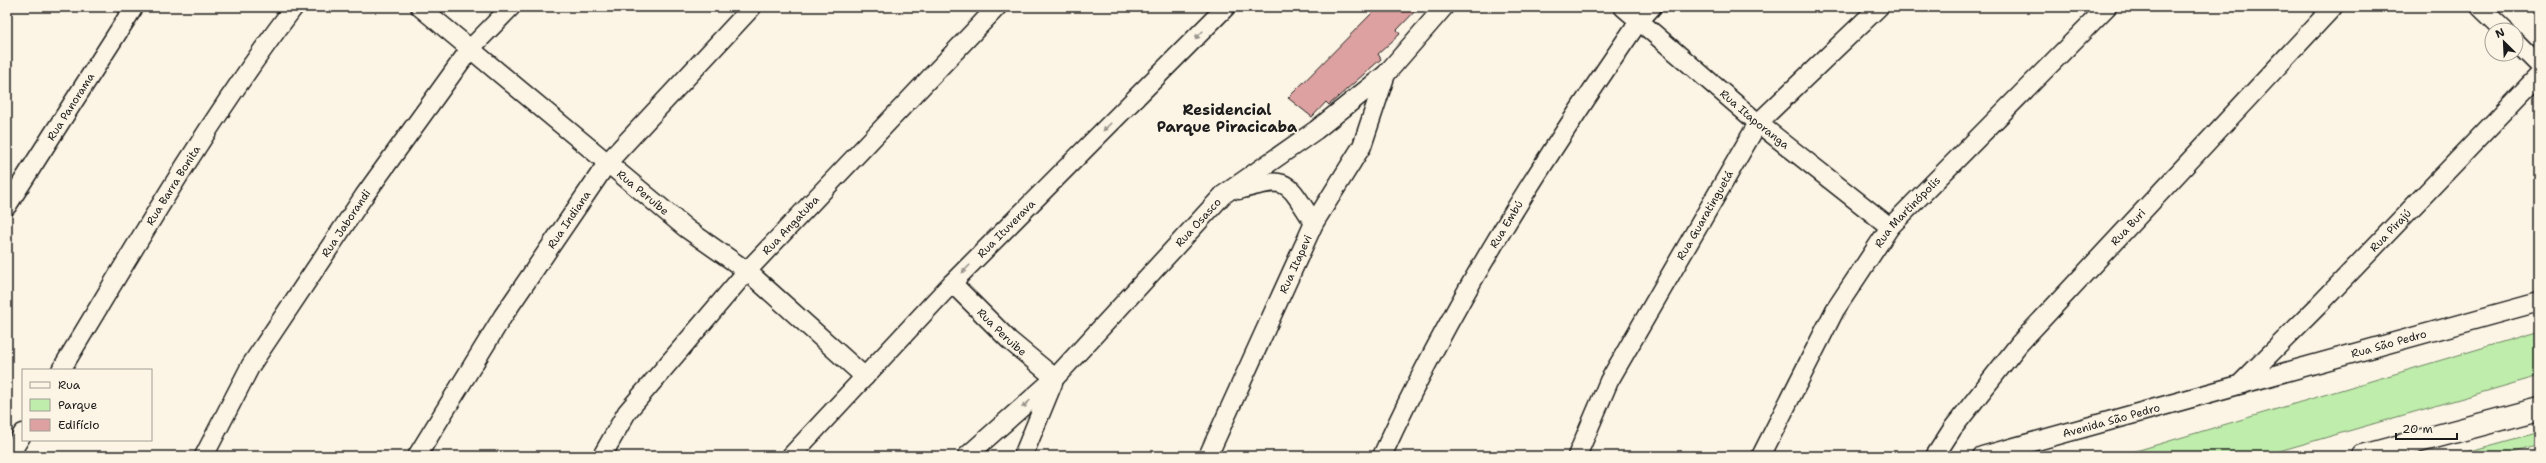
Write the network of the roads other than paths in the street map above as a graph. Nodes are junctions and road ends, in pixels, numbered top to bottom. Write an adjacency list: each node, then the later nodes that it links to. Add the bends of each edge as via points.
1 (134, 7): 25 (street, Rua Panorama)
2 (294, 7): 31 (street, Rua Barra Bonita, via 247,69)
3 (420, 7): 17 (street, Rua Peruíbe)
4 (511, 7): 17 (street, Rua Jaborandi)
5 (752, 7): 23 (street, Rua Indiana)
6 (997, 7): 28 (street, Rua Angatuba)
7 (1226, 7): 29 (street, Rua Ituverava, one-way to 29)
8 (1444, 7): 20 (street, Rua Osasco)
9 (1622, 7): 15 (street, Rua Itaporanga)
10 (1652, 7): 15 (street, Rua Embú)
11 (1879, 7): 22 (street, Rua Guaratinguetá)
12 (2107, 7): 27 (street, Rua Martinópolis)
13 (2333, 7): 48 (street, Rua Buri, via 2019,344 1953,428)
14 (2480, 7): 16 (street)
15 (1639, 21): 22 (street, Rua Itaporanga); 45 (street, Rua Embú, via 1536,174 1493,245 1407,402)
16 (2496, 22)
17 (470, 49): 23 (street, Rua Peruíbe); 38 (street, Rua Jaborandi, via 364,196 251,365)
18 (2524, 50): 19 (street)
19 (2539, 65)
20 (1386, 74): 24 (street, Rua Osasco, via 1316,130); 26 (street, Rua Itapevi, via 1362,146)
21 (2539, 75): 34 (street, Rua Pirajú, via 2318,306)
22 (1758, 123): 27 (street, Rua Itaporanga); 46 (street, Rua Guaratinguetá, via 1609,381)
23 (608, 162): 28 (street, Rua Peruíbe, via 687,229); 39 (street, Rua Indiana, via 503,316)
24 (1223, 195): 26 (street, via 1271,180 1290,186); 33 (street, Rua Osasco)
25 (7, 206)
26 (1314, 223): 44 (street, Rua Itapevi)
27 (1890, 227): 47 (street, Rua Martinópolis, via 1835,310)
28 (747, 271): 32 (street, Rua Peruíbe); 40 (street, Rua Angatuba, via 627,412)
29 (952, 283): 32 (street, Rua Ituverava); 33 (street, Rua Peruibe, via 1009,340)
30 (2539, 302): 34 (street, Rua São Pedro)
31 (62, 369)
32 (864, 377): 41 (street, Rua Ituverava)
33 (1055, 378): 42 (street, Rua Osasco, one-way to 42); 43 (street)
34 (2239, 384): 49 (street, Avenida São Pedro)
35 (2539, 409): 50 (highway)
36 (22, 435): 37 (street)
37 (9, 456)
38 (204, 456)
39 (417, 456)
40 (602, 456)
41 (791, 456)
42 (968, 456)
43 (1023, 456)
44 (1208, 456)
45 (1382, 456)
46 (1577, 456)
47 (1761, 456)
48 (1935, 456)
49 (1982, 456)
50 (2363, 456)

